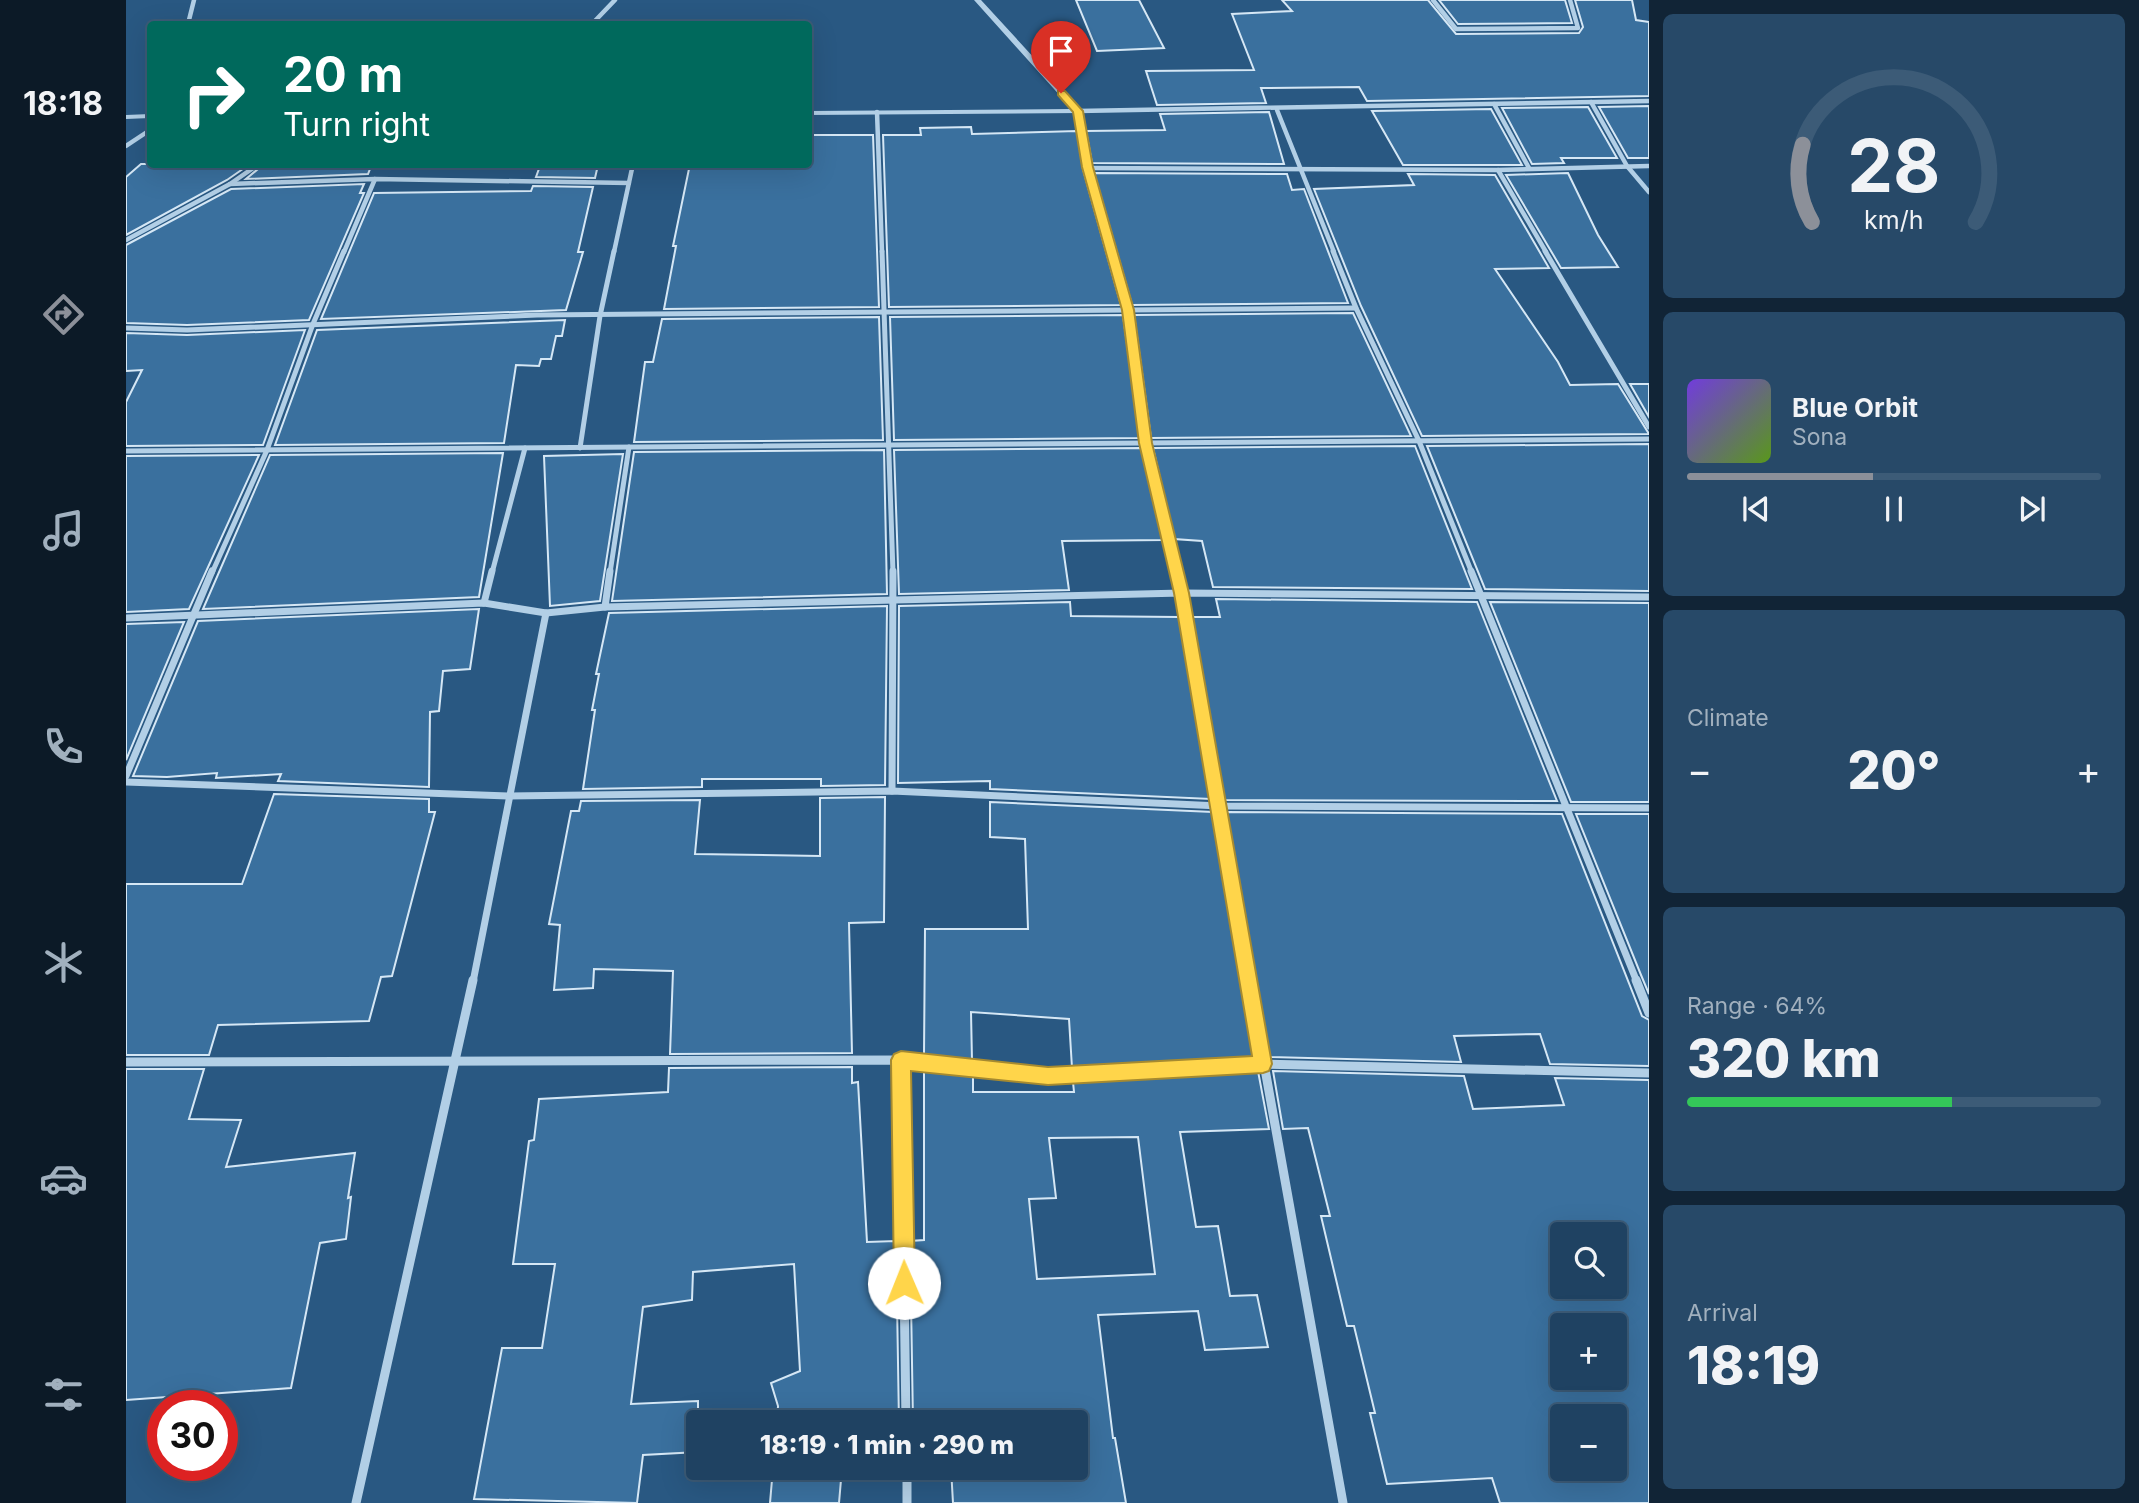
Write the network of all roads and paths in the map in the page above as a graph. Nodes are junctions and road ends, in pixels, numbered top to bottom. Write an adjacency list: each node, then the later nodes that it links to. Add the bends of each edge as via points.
1 (194, 0): 6 (street)
2 (615, 0): 7 (street)
3 (977, 0): 12 (street)
4 (1433, 0): 5 (street, via 1456,29 1578,28)
5 (1570, 0)
6 (189, 21)
7 (595, 21)
8 (1591, 102): 9 (street); 10 (street); 19 (street)
9 (1649, 102)
10 (1494, 104): 11 (street); 24 (street)
11 (1277, 110): 12 (street); 25 (street)
12 (1078, 111): 13 (street); 21 (street)
13 (877, 112): 14 (street); 34 (street)
14 (812, 113)
15 (126, 117): 16 (street)
16 (147, 117)
17 (147, 132): 18 (street)
18 (126, 146)
19 (1628, 166): 20 (street); 24 (street); 30 (street)
20 (1649, 166)
21 (1088, 167): 25 (street); 33 (street)
22 (253, 168): 29 (street)
23 (633, 168): 28 (street)
24 (1529, 169): 26 (street)
25 (1300, 170): 26 (street); 32 (street)
26 (1498, 170): 38 (street)
27 (375, 179): 28 (street); 29 (street); 36 (street)
28 (629, 183): 35 (street)
29 (230, 184): 31 (street)
30 (1649, 192)
31 (126, 240)
32 (1356, 308): 33 (street); 40 (street)
33 (1128, 310): 34 (street); 41 (street)
34 (882, 312): 35 (street); 42 (street)
35 (600, 316): 36 (street); 43 (street)
36 (313, 324): 37 (street); 46 (street)
37 (126, 328)
38 (1649, 427)
39 (1649, 439): 40 (street)
40 (1419, 441): 41 (street); 49 (street)
41 (1146, 443): 42 (street); 48 (street)
42 (889, 445): 44 (street); 51 (street)
43 (580, 447): 44 (street); 45 (street)
44 (629, 447): 53 (street)
45 (525, 448): 46 (street); 52 (street)
46 (267, 450): 47 (street); 55 (street)
47 (126, 452)
48 (1182, 593): 49 (street); 51 (street); 61 (street)
49 (1481, 596): 50 (street); 62 (street)
50 (1649, 597)
51 (894, 601): 53 (street); 59 (street)
52 (484, 603): 54 (street); 55 (street)
53 (605, 607): 54 (street)
54 (546, 613): 60 (street)
55 (192, 617): 56 (street); 57 (street)
56 (126, 618)
57 (126, 776)
58 (126, 782): 60 (street)
59 (892, 791): 60 (street); 61 (street)
60 (508, 796): 65 (street)
61 (1220, 806): 62 (street); 68 (street)
62 (1567, 808): 63 (street); 64 (street)
63 (1649, 808)
64 (1649, 1013)
65 (457, 1060): 66 (street); 67 (street); 72 (street)
66 (901, 1060): 68 (street, via 1048,1076); 70 (street)
67 (126, 1062)
68 (1263, 1064): 69 (street); 74 (street)
69 (1649, 1073)
70 (906, 1410)
71 (907, 1480): 73 (street)
72 (356, 1503)
73 (907, 1503)
74 (1343, 1503)

